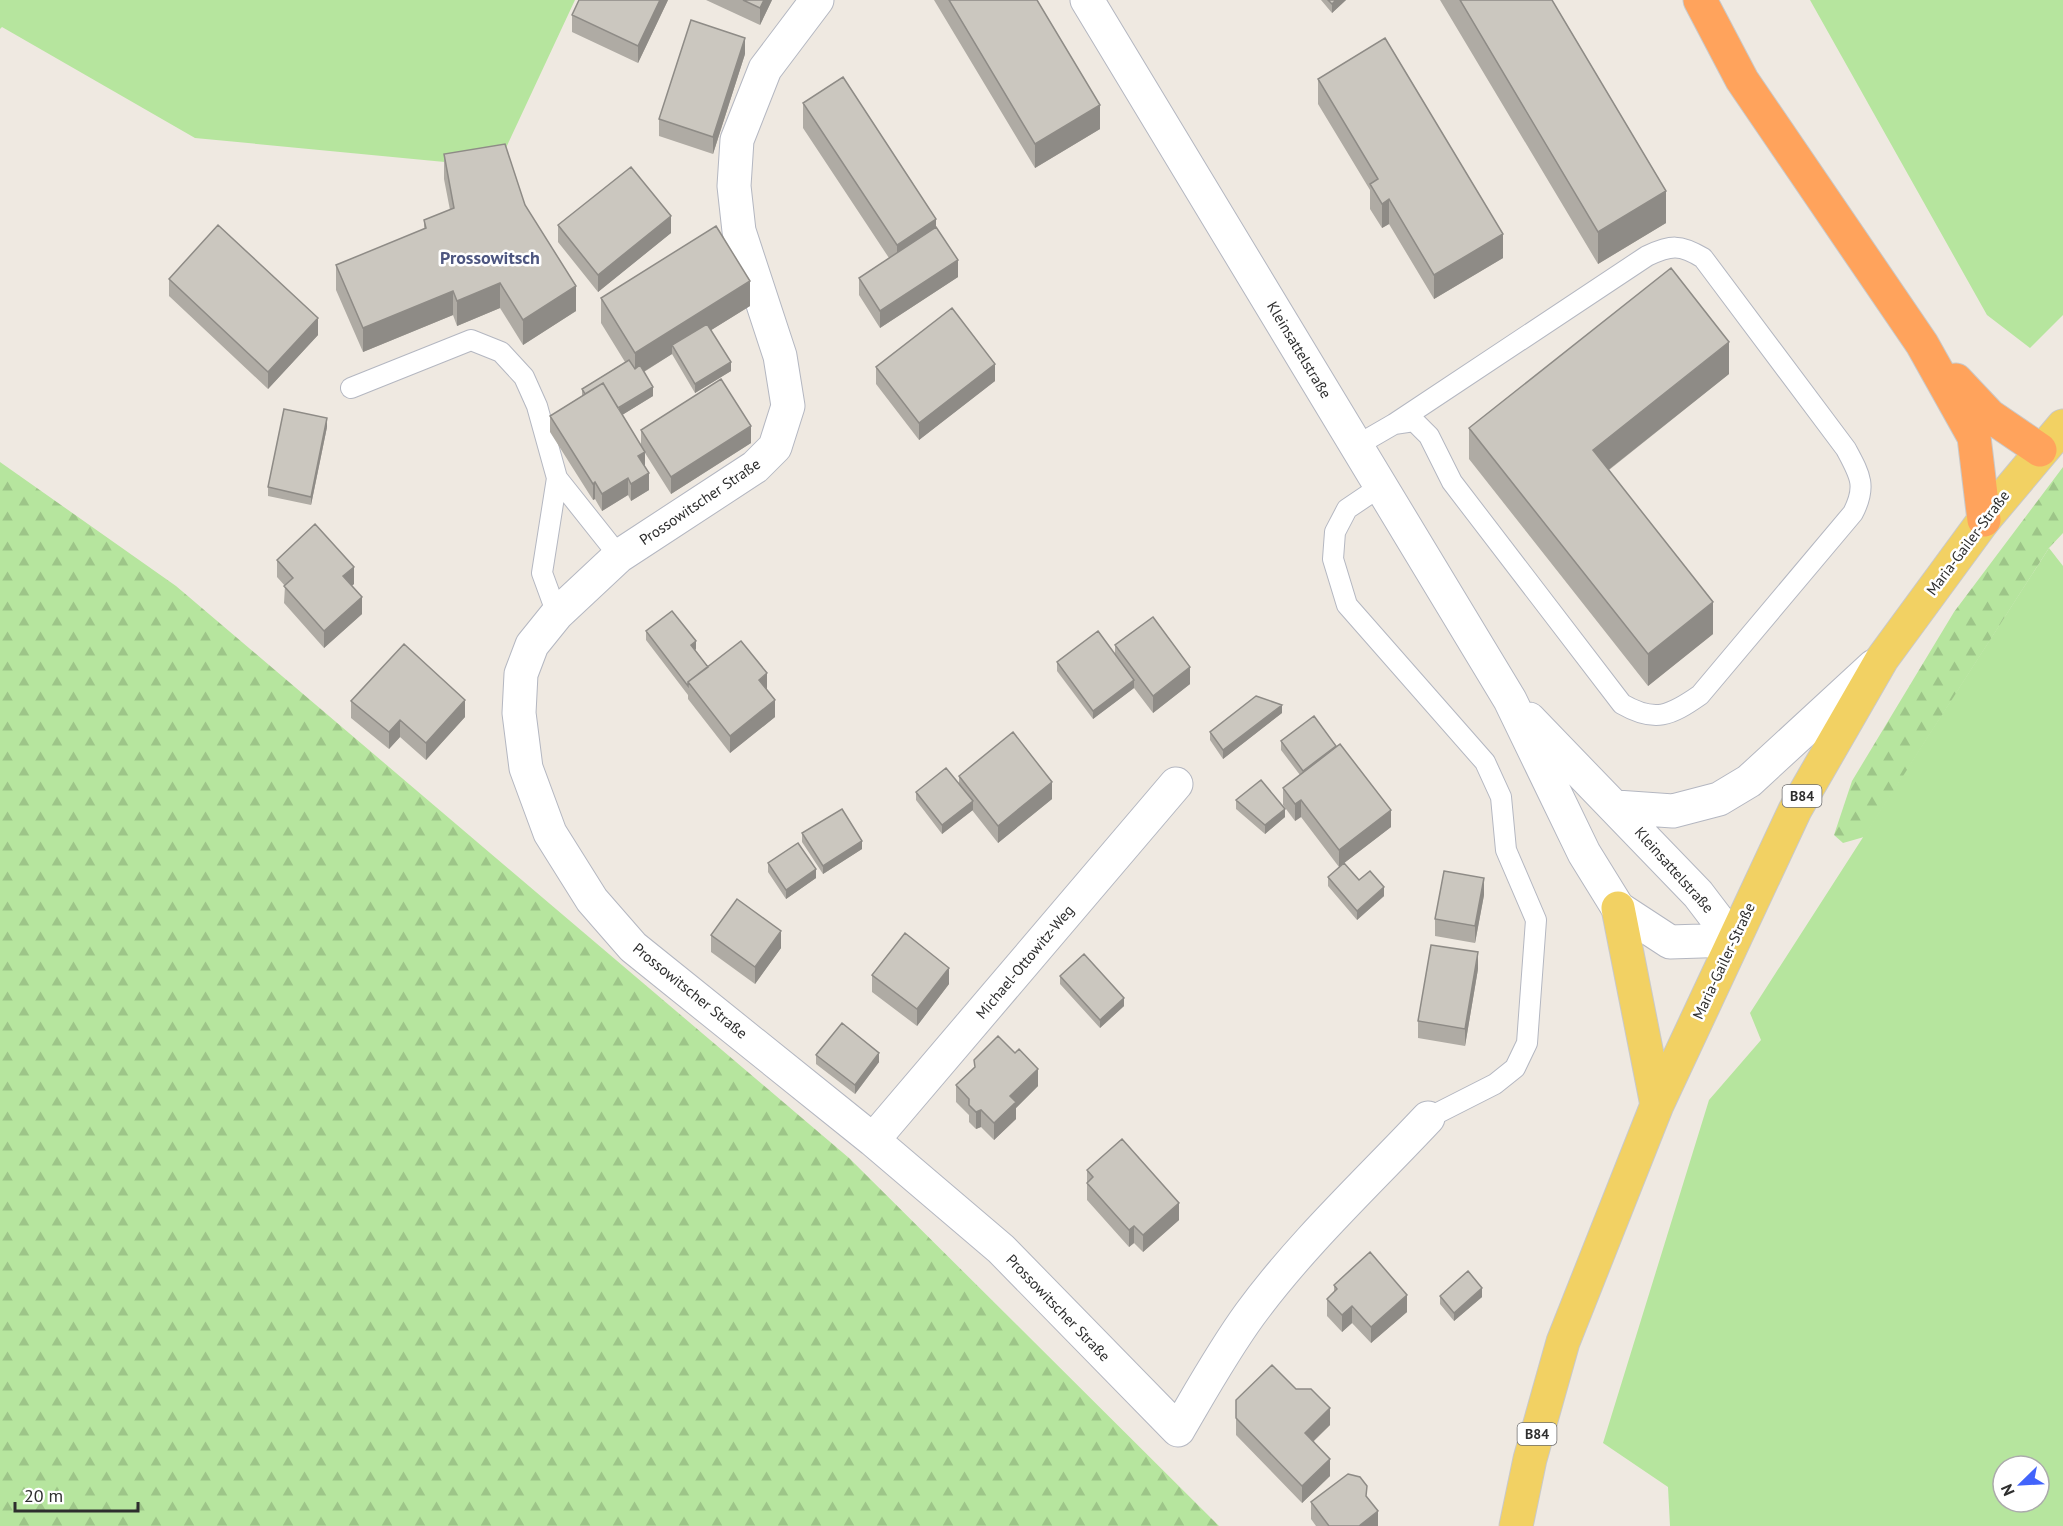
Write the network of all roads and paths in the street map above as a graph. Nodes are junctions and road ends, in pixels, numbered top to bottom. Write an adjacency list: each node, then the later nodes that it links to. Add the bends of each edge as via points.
1 (817, 0): 13 (street, Prossowitscher Straße, via 765,69 737,140 734,186 739,231 780,356 788,406 775,447 755,467)
2 (1087, 0): 8 (street, Kleinsattelstraße)
3 (1700, 0): 4 (highway, via 1742,80)
4 (1922, 344): 9 (highway, via 1990,416); 12 (highway, via 1974,437)
5 (351, 388): 10 (lane, via 471,340 501,352 524,377 537,406)
6 (1394, 424): 6 (lane, via 1414,421 1429,436 1452,482 1622,704 1639,714 1659,716 1680,709 1700,695 1853,513 1862,496 1858,471 1846,449 1703,258 1686,248 1667,247 1647,256); 8 (lane)
7 (2063, 426): 9 (main road, B84)
8 (1356, 446): 11 (street, Kleinsattelstraße)
9 (2040, 450): 12 (main road, Maria-Gailer-Straße / B84)
10 (557, 478): 13 (lane); 14 (lane, via 543,573)
11 (1381, 486): 16 (street, Kleinsattelstraße); 22 (lane, via 1347,508 1335,532 1333,559 1347,605 1485,762 1501,797 1506,850 1536,920 1527,1043 1515,1068 1495,1084)
12 (1984, 520): 15 (main road, Maria-Gailer-Straße / B84)
13 (619, 556): 14 (street, Prossowitscher Straße)
14 (557, 614): 23 (street, Prossowitscher Straße, via 532,645 521,674 519,713 526,768 550,832 592,900 633,947)
15 (1882, 659): 18 (street, via 1749,781 1719,799 1672,811); 20 (main road, Maria-Gailer-Straße / B84, via 1795,810)
16 (1510, 700): 18 (street, Kleinsattelstraße); 19 (street, Kleinsattelstraße, via 1584,853)
17 (1176, 784): 23 (street, Michael-Ottowitz-Weg)
18 (1616, 807): 20 (street, Kleinsattelstraße, via 1698,894)
19 (1618, 909): 20 (street, Kleinsattelstraße, via 1670,942); 21 (main road)
20 (1733, 940): 21 (main road, Maria-Gailer-Straße / B84)
21 (1657, 1105): 24 (main road, Maria-Gailer-Straße / B84, via 1563,1342)
22 (1428, 1118): 23 (street, Prossowitscher Straße, via 1304,1248 1251,1313 1178,1430 1001,1249)
23 (873, 1140)
24 (1516, 1526)

